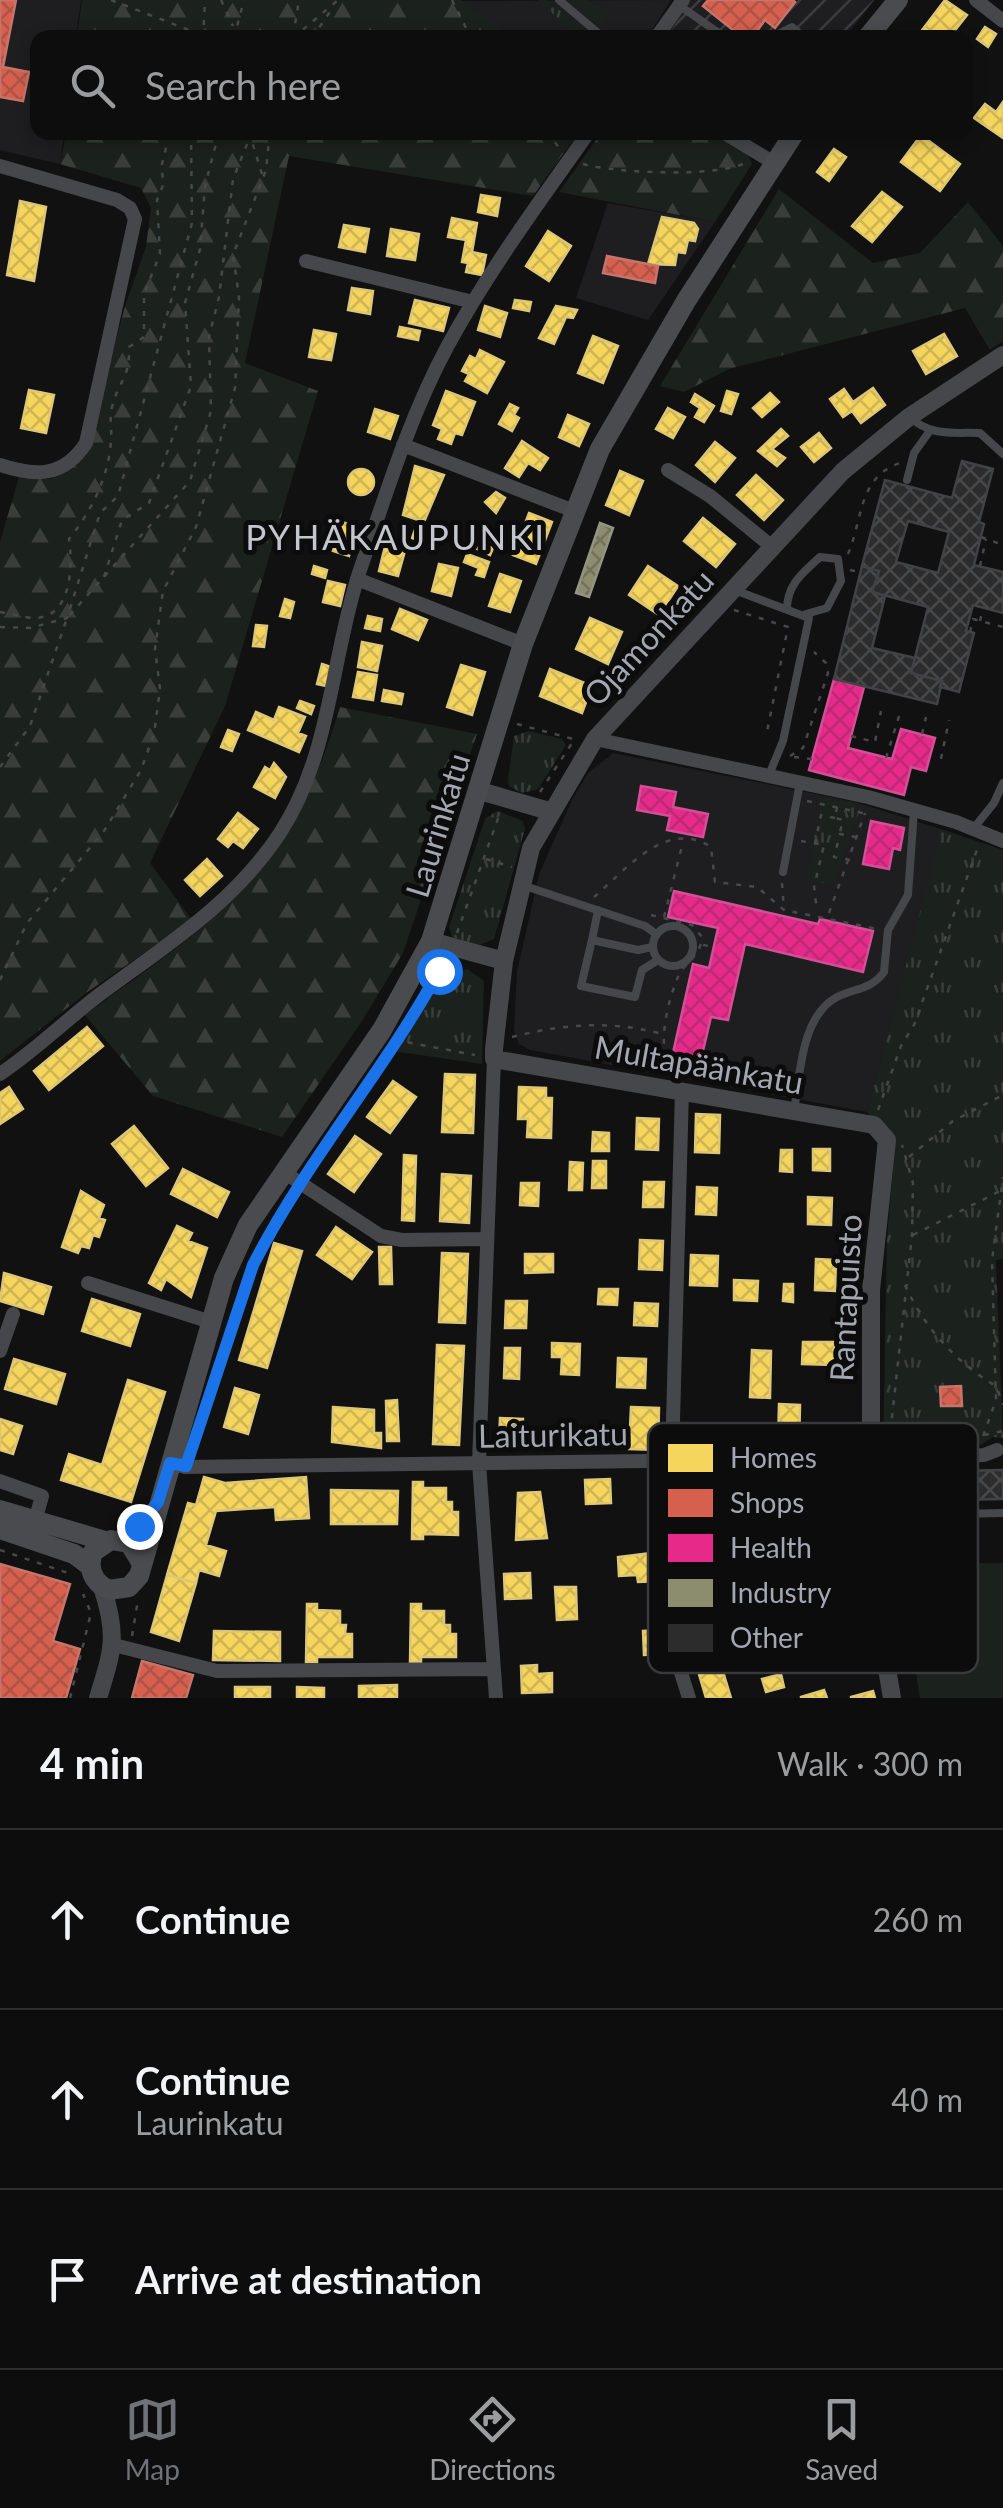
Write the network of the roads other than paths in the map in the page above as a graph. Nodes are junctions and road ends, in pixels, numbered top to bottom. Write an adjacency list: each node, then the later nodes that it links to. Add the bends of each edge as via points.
1 (559, 0): 6 (lane)
2 (898, 0): 9 (main road)
3 (976, 0): 5 (street)
4 (681, 3): 7 (street); 8 (lane)
5 (1003, 21)
6 (595, 30)
7 (662, 30)
8 (716, 30)
9 (874, 30)
10 (583, 140): 16 (street)
11 (738, 140): 13 (street)
12 (787, 140): 13 (main road, Laurinkatu)
13 (768, 159): 25 (main road, Laurinkatu, via 600,449)
14 (0, 166): 22 (street, via 117,200 134,219 86,443 48,474)
15 (306, 262): 16 (street)
16 (473, 302): 20 (street)
17 (1003, 355): 18 (street, Ojamonkatu)
18 (909, 416): 19 (lane); 26 (street, Ojamonkatu)
19 (930, 432): 21 (lane, via 980,433); 24 (lane)
20 (403, 445): 25 (street); 27 (street)
21 (1003, 454)
22 (0, 465)
23 (668, 470): 26 (street)
24 (907, 480)
25 (574, 511): 31 (main road, Laurinkatu)
26 (770, 546): 28 (street, Ojamonkatu)
27 (358, 579): 31 (street); 51 (street, via 309,772 258,864 201,922)
28 (733, 596): 29 (lane); 32 (street, Ojamonkatu)
29 (787, 608): 30 (lane); 30 (lane, via 790,589 820,557 838,559 842,568 827,608)
30 (806, 614): 33 (lane, via 778,758)
31 (523, 644): 35 (main road, Laurinkatu)
32 (586, 742): 33 (street); 38 (street, Ojamonkatu)
33 (768, 776): 36 (street)
34 (1003, 782): 39 (lane)
35 (480, 791): 38 (street); 47 (main road, Laurinkatu)
36 (799, 791): 37 (street); 41 (lane)
37 (914, 810): 39 (street); 53 (lane, via 908,894 888,930 884,972 830,1000 812,1024)
38 (549, 812): 42 (street, Ojamonkatu)
39 (977, 833): 40 (street)
40 (1003, 841)
41 (784, 872)
42 (522, 878): 43 (lane); 49 (street, Ojamonkatu)
43 (598, 910): 44 (lane); 45 (lane)
44 (656, 934): 46 (lane); 48 (lane, via 680,927 693,941 682,964)
45 (592, 940): 46 (lane); 48 (lane, via 581,986 635,997 642,970)
46 (652, 947): 48 (lane)
47 (444, 951): 49 (street); 55 (main road, Laurinkatu, via 382,1030)
48 (658, 960)
49 (504, 961): 50 (street, Ojamonkatu)
50 (498, 1049): 52 (street, Multapäänkatu); 56 (street)
51 (0, 1074)
52 (677, 1085): 53 (street, Multapäänkatu); 61 (street)
53 (794, 1110): 54 (street, Multapäänkatu, via 874,1126)
54 (893, 1139): 62 (street, Rantapuisto, via 871,1290)
55 (290, 1176): 56 (street, via 381,1236); 59 (main road, Laurinkatu, via 236,1250)
56 (487, 1240): 65 (street)
57 (88, 1283): 59 (street)
58 (13, 1314): 60 (street)
59 (211, 1322): 64 (main road, Laurinkatu)
60 (0, 1350)
61 (672, 1423)
62 (877, 1423)
63 (648, 1459): 65 (street, Laiturikatu)
64 (170, 1463): 65 (street, Laiturikatu); 67 (main road, Laurinkatu)
65 (479, 1463): 80 (street)
66 (0, 1481): 71 (street, via 42,1496)
67 (158, 1502): 73 (main road, Laurinkatu); 74 (main road, Laurinkatu)
68 (0, 1510): 71 (main road)
69 (978, 1514): 70 (lane)
70 (1003, 1514)
71 (35, 1521): 73 (main road)
72 (0, 1529): 75 (main road, via 74,1554)
73 (114, 1541): 74 (main road, via 135,1548); 75 (main road, via 94,1552)
74 (141, 1562): 76 (main road)
75 (83, 1571): 77 (main road)
76 (129, 1587): 77 (main road); 78 (street)
77 (92, 1588): 78 (street)
78 (115, 1625): 79 (street)
79 (114, 1644): 80 (street, via 216,1671); 83 (street)
80 (493, 1668): 84 (street)
81 (681, 1673): 85 (street)
82 (888, 1673): 86 (street, Rantapuisto)
83 (98, 1698)
84 (496, 1698)
85 (689, 1698)
86 (892, 1698)

